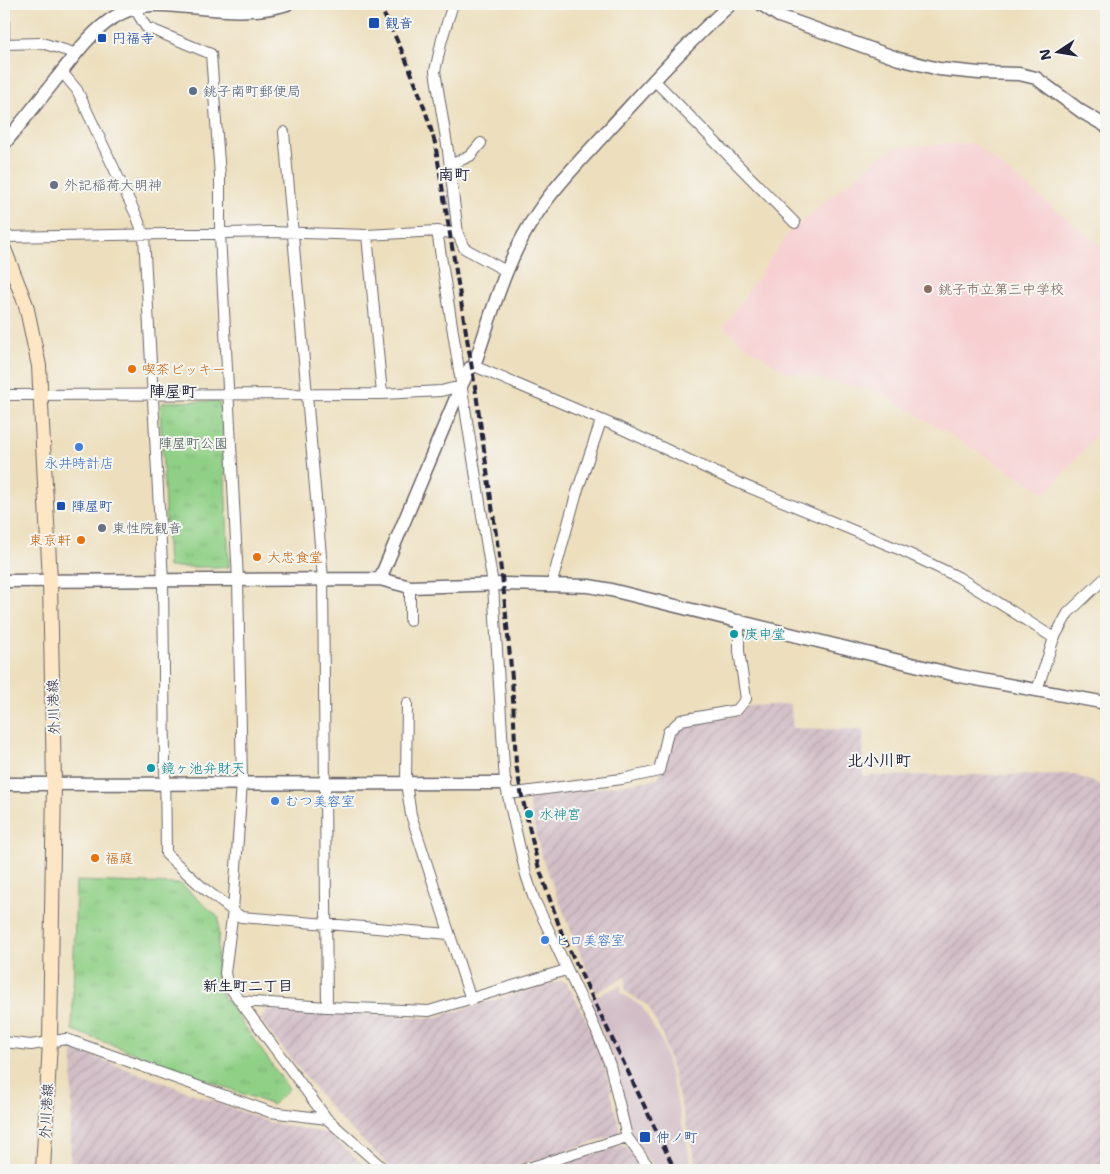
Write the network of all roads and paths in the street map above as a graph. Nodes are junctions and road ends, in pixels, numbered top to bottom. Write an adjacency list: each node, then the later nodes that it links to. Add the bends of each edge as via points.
1 (4, 4): 7 (street)
2 (287, 4): 6 (street, via 241,12 153,5)
3 (453, 4): 15 (street, via 435,71)
4 (731, 4): 10 (street)
5 (761, 4): 11 (street, via 779,16 899,59 938,69 1036,78)
6 (135, 9): 8 (street, via 104,24); 19 (street, via 146,27 211,54 220,176)
7 (4, 44): 8 (street, via 42,44)
8 (74, 54): 9 (street)
9 (62, 72): 14 (street); 22 (street, via 77,90)
10 (654, 80): 16 (street); 25 (street, via 537,212)
11 (1106, 126)
12 (284, 132): 18 (street)
13 (481, 143): 15 (street, via 470,156)
14 (4, 144)
15 (450, 166): 20 (street)
16 (796, 223)
17 (437, 231): 20 (street); 21 (street); 27 (street)
18 (294, 232): 19 (street); 21 (street); 33 (street)
19 (220, 234): 22 (street); 28 (street)
20 (458, 234): 25 (street, via 464,248)
21 (367, 235): 30 (street)
22 (144, 236): 23 (street); 29 (street)
23 (4, 237)
24 (4, 249): 32 (main road, 外川港線, via 28,313 39,366)
25 (506, 271): 26 (street)
26 (474, 366): 27 (street); 34 (street)
27 (461, 386): 30 (street, via 441,391); 36 (street); 42 (street)
28 (229, 393): 29 (street); 33 (street); 37 (street)
29 (152, 394): 32 (street); 41 (street)
30 (382, 394): 33 (street)
31 (4, 395): 32 (street)
32 (41, 395): 40 (main road, 外川港線)
33 (307, 395): 38 (street)
34 (601, 420): 43 (street); 47 (street, via 958,577)
35 (1106, 577): 47 (street, via 1068,612)
36 (380, 579): 38 (street); 44 (street)
37 (238, 580): 38 (street); 41 (street); 51 (street)
38 (323, 580): 52 (street)
39 (4, 581): 40 (street)
40 (50, 581): 41 (street); 56 (main road, 外川港線)
41 (163, 581): 53 (street)
42 (493, 585): 43 (street); 44 (street); 57 (street)
43 (551, 586): 45 (street, via 589,586)
44 (410, 588): 46 (street)
45 (740, 620): 48 (street, via 960,676); 57 (street, via 739,651 746,699 737,710 681,720 668,732 658,771 622,779)
46 (410, 622)
47 (1054, 638): 48 (street)
48 (1037, 690): 50 (street)
49 (407, 703): 54 (street)
50 (1106, 703)
51 (242, 782): 52 (street); 53 (street); 58 (street)
52 (325, 782): 54 (street); 59 (street)
53 (164, 783): 56 (street); 58 (street, via 166,854 202,888)
54 (406, 783): 57 (street); 60 (street, via 411,815)
55 (4, 784): 56 (street)
56 (54, 784): 66 (main road, 外川港線)
57 (507, 789): 61 (street, via 526,875)
58 (233, 910): 59 (street, via 241,917); 63 (street, via 225,973 228,985)
59 (326, 925): 60 (street); 64 (street)
60 (449, 934): 62 (street)
61 (566, 970): 62 (street); 68 (street, via 610,1066)
62 (471, 1000): 64 (street, via 429,1011)
63 (242, 1001): 64 (street); 67 (street)
64 (327, 1007)
65 (4, 1042): 66 (street, via 31,1045)
66 (50, 1042): 67 (street, via 66,1039 270,1112); 69 (main road, 外川港線)
67 (327, 1119): 70 (street)
68 (626, 1137): 71 (street); 72 (street)
69 (43, 1170)
70 (385, 1170)
71 (522, 1170)
72 (651, 1170)

